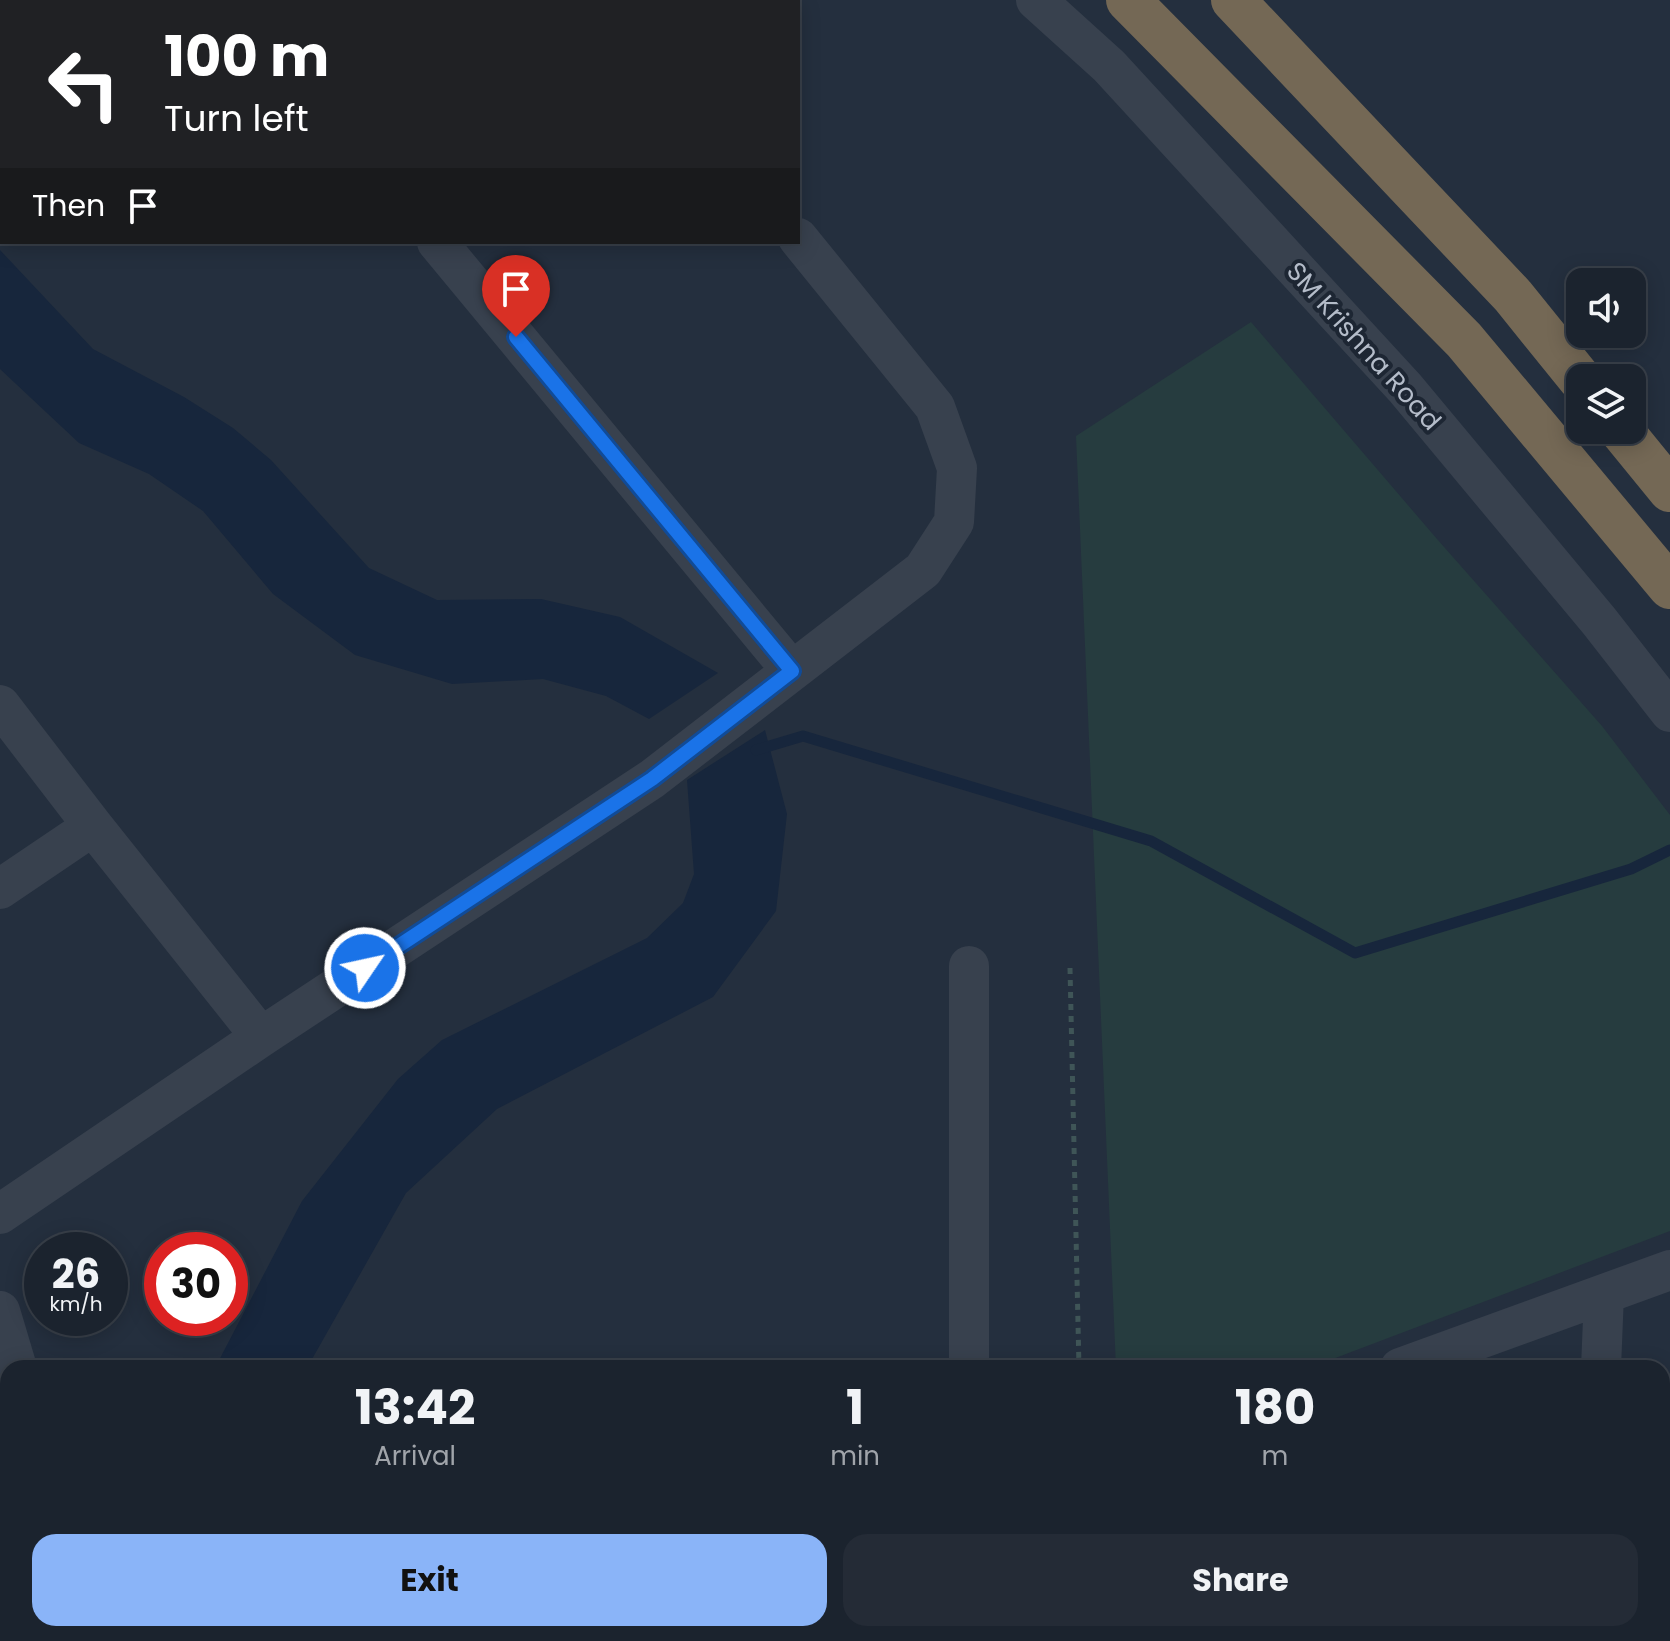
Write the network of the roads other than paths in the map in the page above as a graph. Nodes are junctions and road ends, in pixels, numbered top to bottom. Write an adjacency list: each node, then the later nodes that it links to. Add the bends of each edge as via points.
1 (1036, 0): 12 (street, SM Krishna Road, via 1109,66 1405,388)
2 (1128, 0): 9 (highway, via 1464,340)
3 (1233, 0): 6 (highway, via 1513,296)
4 (800, 240): 10 (street, via 935,407 957,468 954,522 923,570)
5 (439, 244): 10 (street)
6 (1568, 364)
7 (1632, 444): 8 (highway)
8 (1670, 490)
9 (1670, 587)
10 (792, 671): 16 (street, via 652,779)
11 (0, 705): 13 (street)
12 (1670, 712)
13 (93, 826): 14 (street); 16 (street)
14 (0, 889)
15 (969, 966): 22 (street)
16 (261, 1037): 17 (street)
17 (0, 1214)
18 (1670, 1270): 19 (street)
19 (1604, 1294): 23 (street); 24 (street)
20 (0, 1311): 21 (street)
21 (15, 1360)
22 (969, 1360)
23 (1422, 1360)
24 (1601, 1360)

